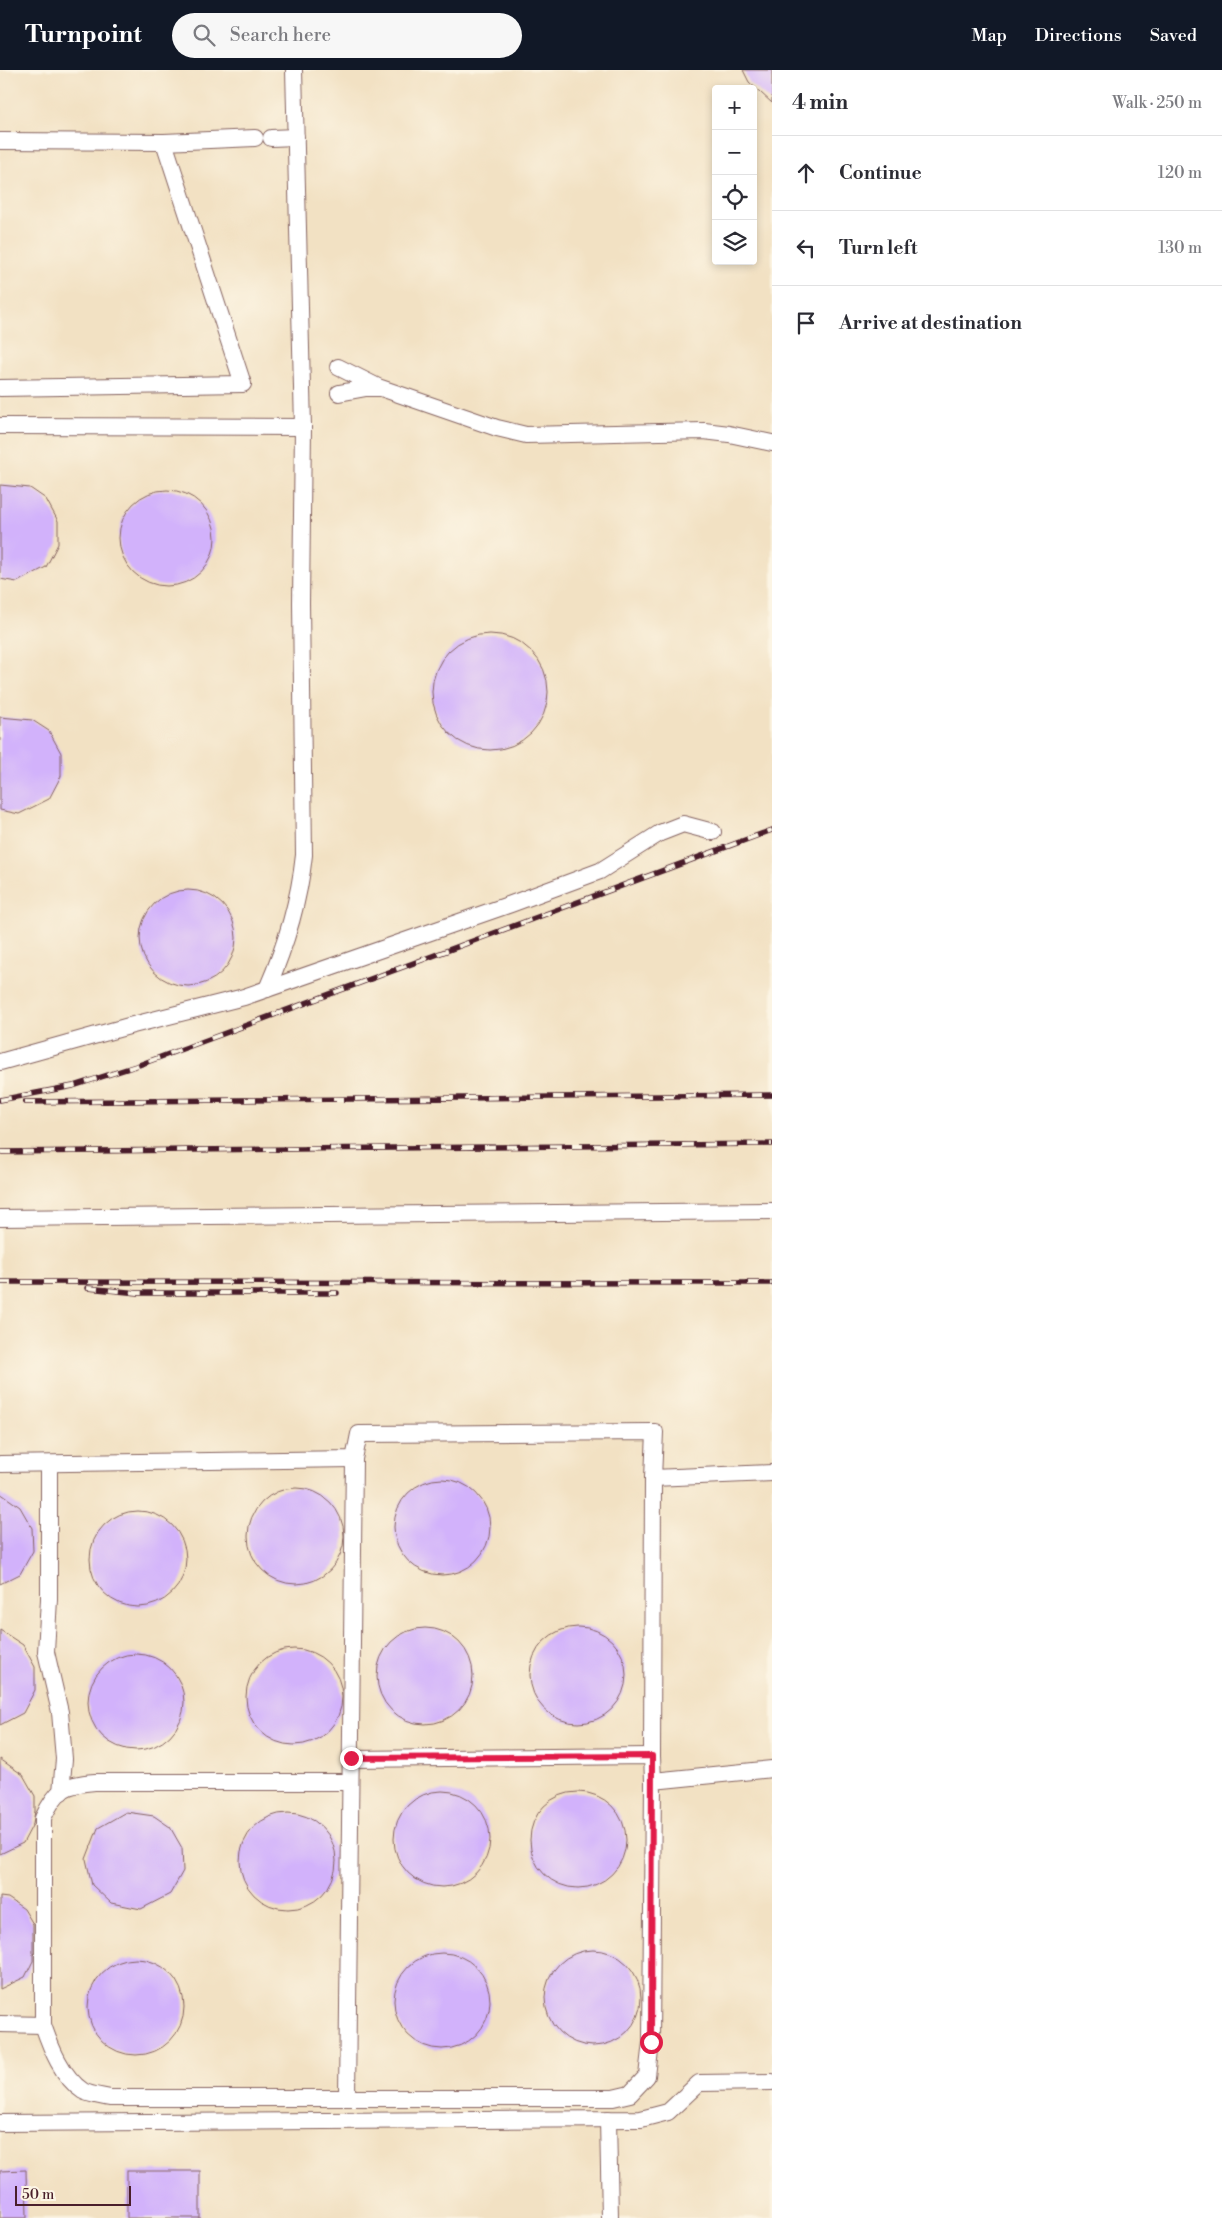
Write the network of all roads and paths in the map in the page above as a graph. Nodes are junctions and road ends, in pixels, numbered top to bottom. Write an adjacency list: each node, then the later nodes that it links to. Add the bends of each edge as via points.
1 (294, 70): 2 (lane)
2 (296, 137): 4 (lane); 12 (lane)
3 (254, 138): 6 (lane)
4 (271, 138)
5 (0, 141): 6 (lane)
6 (164, 142): 8 (lane, via 243,384)
7 (338, 367): 9 (lane)
8 (0, 388)
9 (381, 388): 10 (lane); 13 (lane, via 526,435 704,431)
10 (340, 393)
11 (0, 426): 12 (lane)
12 (303, 427): 15 (lane, via 304,855 301,887 291,926)
13 (772, 443)
14 (713, 832): 15 (lane, via 683,824 660,833 600,871)
15 (267, 989): 16 (lane)
16 (0, 1062)
17 (772, 1211): 18 (lane)
18 (0, 1218)
19 (354, 1459): 21 (lane); 23 (lane, via 359,1434 656,1432); 25 (lane)
20 (0, 1464): 21 (lane)
21 (49, 1464): 29 (lane, via 46,1652 60,1712 64,1758)
22 (772, 1473): 23 (lane)
23 (653, 1478): 24 (lane)
24 (652, 1756): 25 (lane); 27 (lane)
25 (351, 1758): 28 (lane)
26 (772, 1768): 27 (lane)
27 (653, 1781): 33 (lane, via 651,2042 647,2076 630,2094 613,2098)
28 (350, 1782): 29 (lane, via 95,1782 73,1784); 33 (lane)
29 (61, 1792): 31 (lane, via 53,1798 43,1818)
30 (0, 2024): 31 (lane)
31 (43, 2025): 33 (lane, via 50,2046 70,2079 85,2092 110,2098)
32 (772, 2082): 34 (lane, via 699,2083 668,2112 641,2119)
33 (347, 2098)
34 (608, 2120): 35 (lane); 36 (lane)
35 (0, 2123)
36 (610, 2218)

